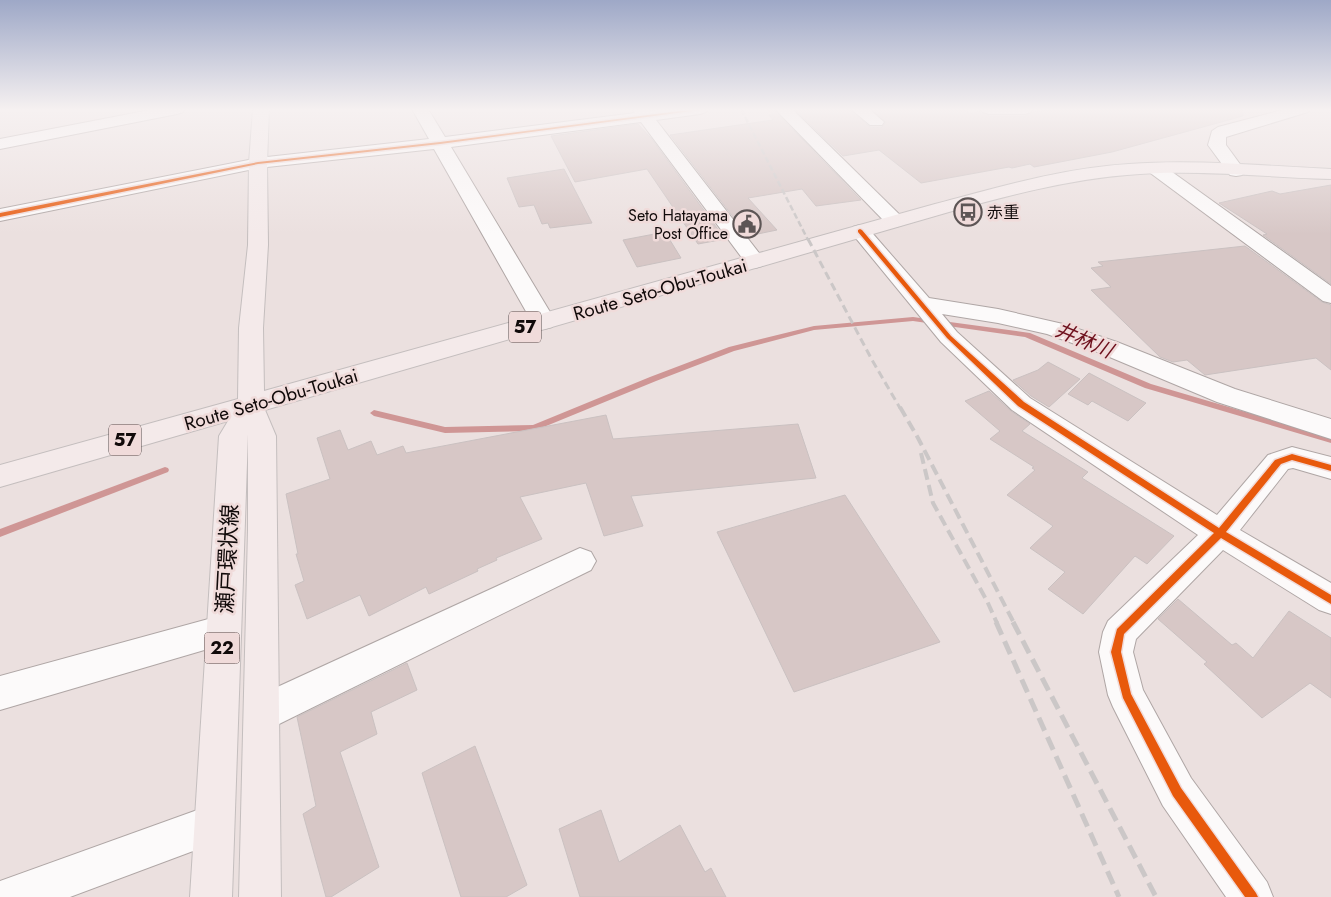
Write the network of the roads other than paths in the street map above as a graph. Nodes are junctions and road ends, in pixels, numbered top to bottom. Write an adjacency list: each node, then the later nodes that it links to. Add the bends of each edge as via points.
1 (259, 151): 7 (main road, 瀬戸環状線 / 22)
2 (368, 151): 7 (street)
3 (445, 151): 17 (street)
4 (671, 151): 14 (street)
5 (825, 151): 12 (street)
6 (1221, 151): 9 (street)
7 (258, 163): 11 (street); 18 (main road, 瀬戸環状線 / 22, via 258,245)
8 (1155, 168): 9 (main road, Route Seto-Obu-Toukai / 57); 12 (main road, Route Seto-Obu-Toukai / 57, via 1051,180); 15 (street)
9 (1236, 171): 10 (main road, Route Seto-Obu-Toukai / 57)
10 (1331, 174)
11 (0, 215)
12 (895, 221): 13 (main road, Route Seto-Obu-Toukai / 57)
13 (860, 231): 14 (main road, Route Seto-Obu-Toukai / 57); 16 (street)
14 (755, 262): 17 (main road, Route Seto-Obu-Toukai / 57)
15 (1331, 296)
16 (921, 304): 19 (street, via 988,312 1074,335 1213,391); 22 (street, via 949,337 1021,404)
17 (544, 322): 18 (main road, Route Seto-Obu-Toukai / 57)
18 (250, 404): 21 (main road, Route Seto-Obu-Toukai / 57); 25 (main road, 瀬戸環状線 / 22, via 233,436); 27 (main road, 瀬戸環状線 / 22, via 262,436)
19 (1331, 429)
20 (1331, 468): 22 (street, via 1292,457 1278,462)
21 (0, 476)
22 (1220, 533): 24 (street); 32 (street, via 1120,632 1116,652 1126,696 1177,792)
23 (580, 561): 27 (street)
24 (1331, 600)
25 (223, 630): 26 (street); 28 (main road, 瀬戸環状線 / 22)
26 (0, 694)
27 (262, 713): 31 (main road, 瀬戸環状線 / 22)
28 (214, 824): 29 (street); 30 (main road, 瀬戸環状線 / 22)
29 (12, 897)
30 (211, 897)
31 (260, 897)
32 (1252, 897)

